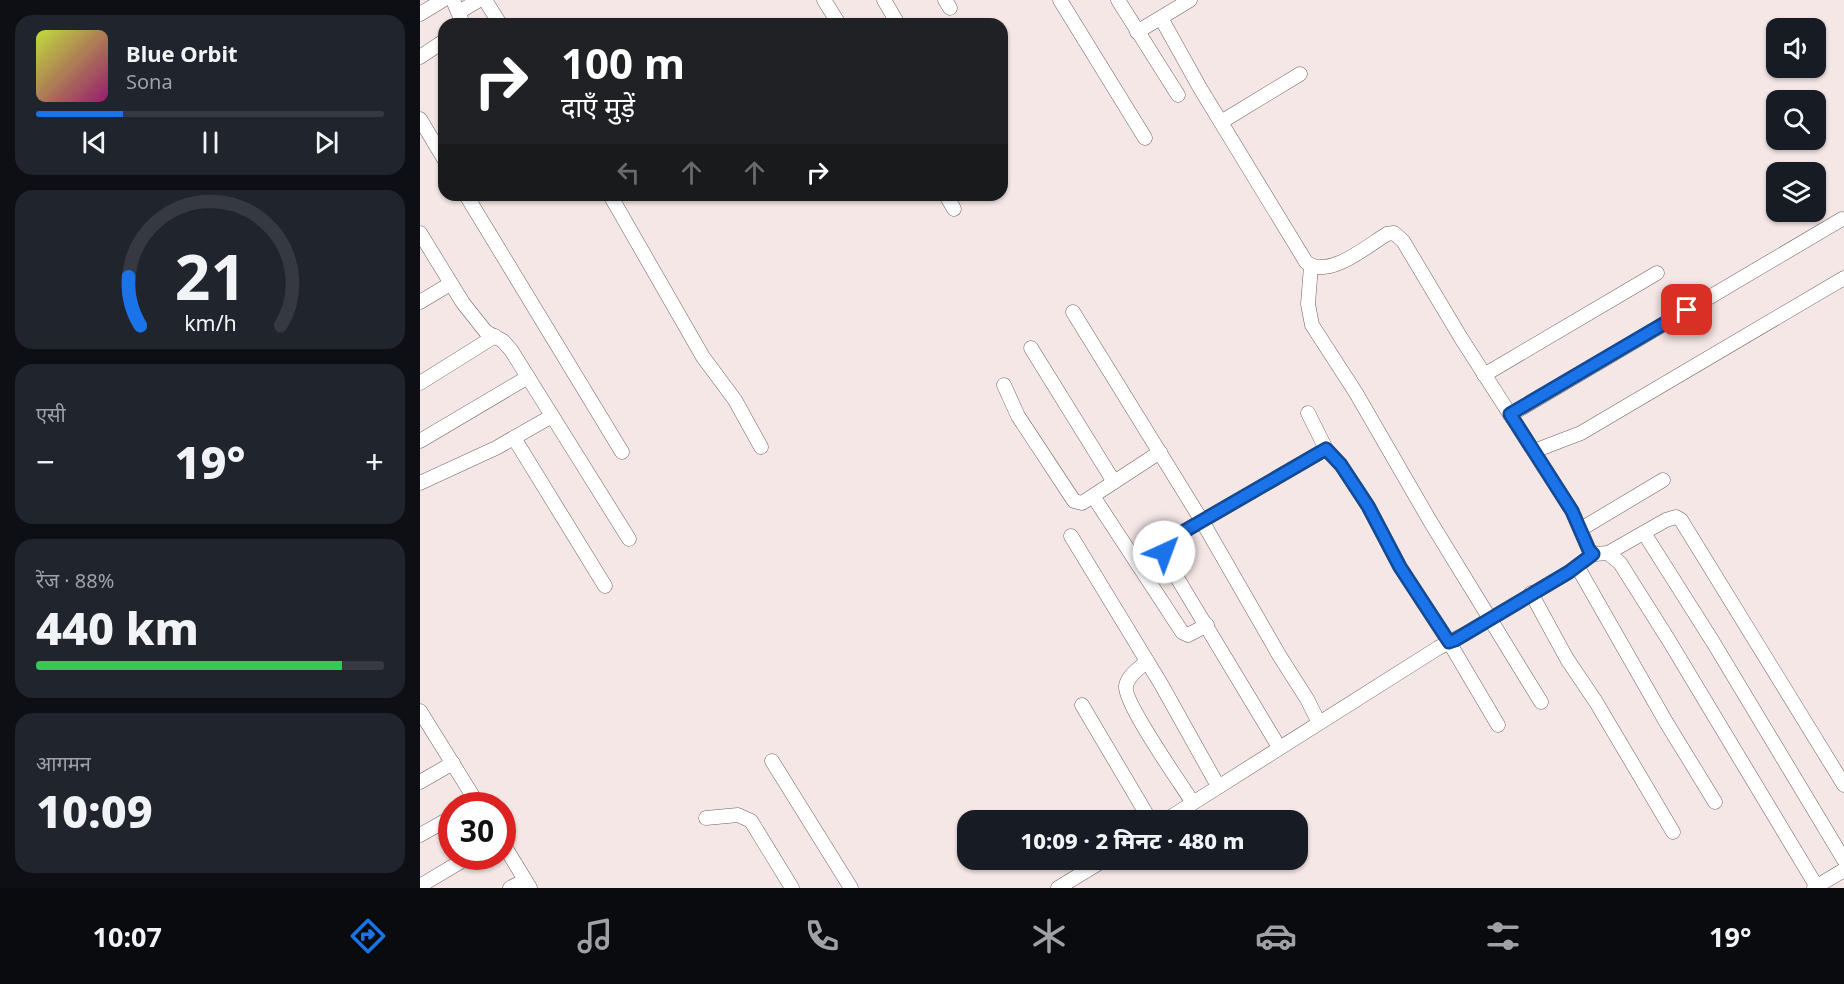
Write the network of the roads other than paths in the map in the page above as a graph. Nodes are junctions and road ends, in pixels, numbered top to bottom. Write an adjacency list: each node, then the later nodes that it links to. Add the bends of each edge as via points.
1 (443, 0): 10 (street)
2 (479, 0): 9 (street)
3 (485, 0): 11 (street)
4 (824, 0): 12 (street)
5 (884, 0): 13 (street)
6 (1060, 0): 22 (street)
7 (1118, 0): 15 (street)
8 (1184, 1): 14 (street)
9 (458, 12)
10 (420, 14)
11 (496, 18)
12 (835, 18)
13 (894, 18)
14 (1161, 18): 15 (street); 21 (street)
15 (1137, 32): 19 (street)
16 (438, 45): 17 (street)
17 (420, 57)
18 (1300, 74): 21 (street)
19 (1178, 95)
20 (420, 119): 23 (street)
21 (1221, 122): 31 (street)
22 (1145, 138)
23 (438, 149)
24 (470, 201): 51 (street)
25 (613, 201): 48 (street, via 703,357 735,400)
26 (949, 201): 27 (street)
27 (954, 209)
28 (1842, 219): 44 (street)
29 (420, 233): 30 (street)
30 (425, 255): 34 (street)
31 (1311, 266): 39 (street, via 1330,267 1394,233 1403,241); 67 (street, via 1308,312 1312,325)
32 (1657, 273): 39 (street)
33 (1844, 278): 50 (street, via 1581,433)
34 (450, 284): 35 (street); 37 (street, via 486,332)
35 (420, 302)
36 (1074, 312): 52 (street)
37 (495, 336): 40 (street, via 511,350); 41 (street)
38 (1031, 348): 54 (street)
39 (1484, 375): 44 (street)
40 (528, 377): 45 (street); 47 (street)
41 (420, 383)
42 (1004, 385): 56 (street, via 1018,416 1074,501 1082,503)
43 (1308, 413): 49 (street)
44 (1510, 414): 50 (street)
45 (552, 416): 46 (street); 61 (street)
46 (514, 438): 55 (street); 65 (street)
47 (420, 441)
48 (761, 447)
49 (1326, 449): 57 (street); 69 (street, via 1368,506 1400,567)
50 (1534, 451): 58 (street)
51 (622, 452)
52 (1160, 452): 54 (street); 57 (street)
53 (1663, 480): 58 (street)
54 (1114, 482): 56 (street)
55 (420, 483)
56 (1093, 496): 68 (street, via 1182,632 1188,635)
57 (1202, 521): 68 (street, via 1169,540 1163,548); 74 (street)
58 (1581, 529): 63 (street)
59 (1644, 533): 62 (street); 81 (street, via 1676,517 1686,526); 92 (street)
60 (1071, 536): 70 (street)
61 (629, 539)
62 (1608, 553): 63 (street); 99 (street, via 1620,563 1668,639)
63 (1593, 554): 64 (street)
64 (1577, 566): 66 (street); 84 (street)
65 (605, 586)
66 (1531, 593): 67 (street); 90 (street)
67 (1490, 619): 69 (street); 71 (street)
68 (1207, 625): 77 (street)
69 (1449, 642): 74 (street); 75 (street)
70 (1147, 661): 82 (street); 85 (street, via 1130,677 1126,691 1138,717)
71 (1541, 702)
72 (1082, 705): 86 (street)
73 (420, 711): 76 (street)
74 (1319, 723): 77 (street)
75 (1498, 725)
76 (424, 727): 79 (street)
77 (1279, 747): 82 (street)
78 (772, 761): 102 (street)
79 (453, 763): 80 (street); 83 (street)
80 (420, 782)
81 (1844, 785)
82 (1218, 786): 85 (street)
83 (469, 792)
84 (1715, 802)
85 (1193, 803): 87 (street)
86 (1144, 810)
87 (1182, 810)
88 (706, 818): 101 (street, via 738,815 751,820)
89 (438, 825): 91 (street)
90 (1673, 832)
91 (420, 835)
92 (1844, 860)
93 (516, 865): 97 (street)
94 (447, 870): 98 (street)
95 (1088, 870): 103 (street)
96 (1844, 870): 99 (street)
97 (528, 884): 100 (street)
98 (420, 886)
99 (1816, 887)
100 (510, 888)
101 (792, 888)
102 (851, 888)
103 (1058, 888)

